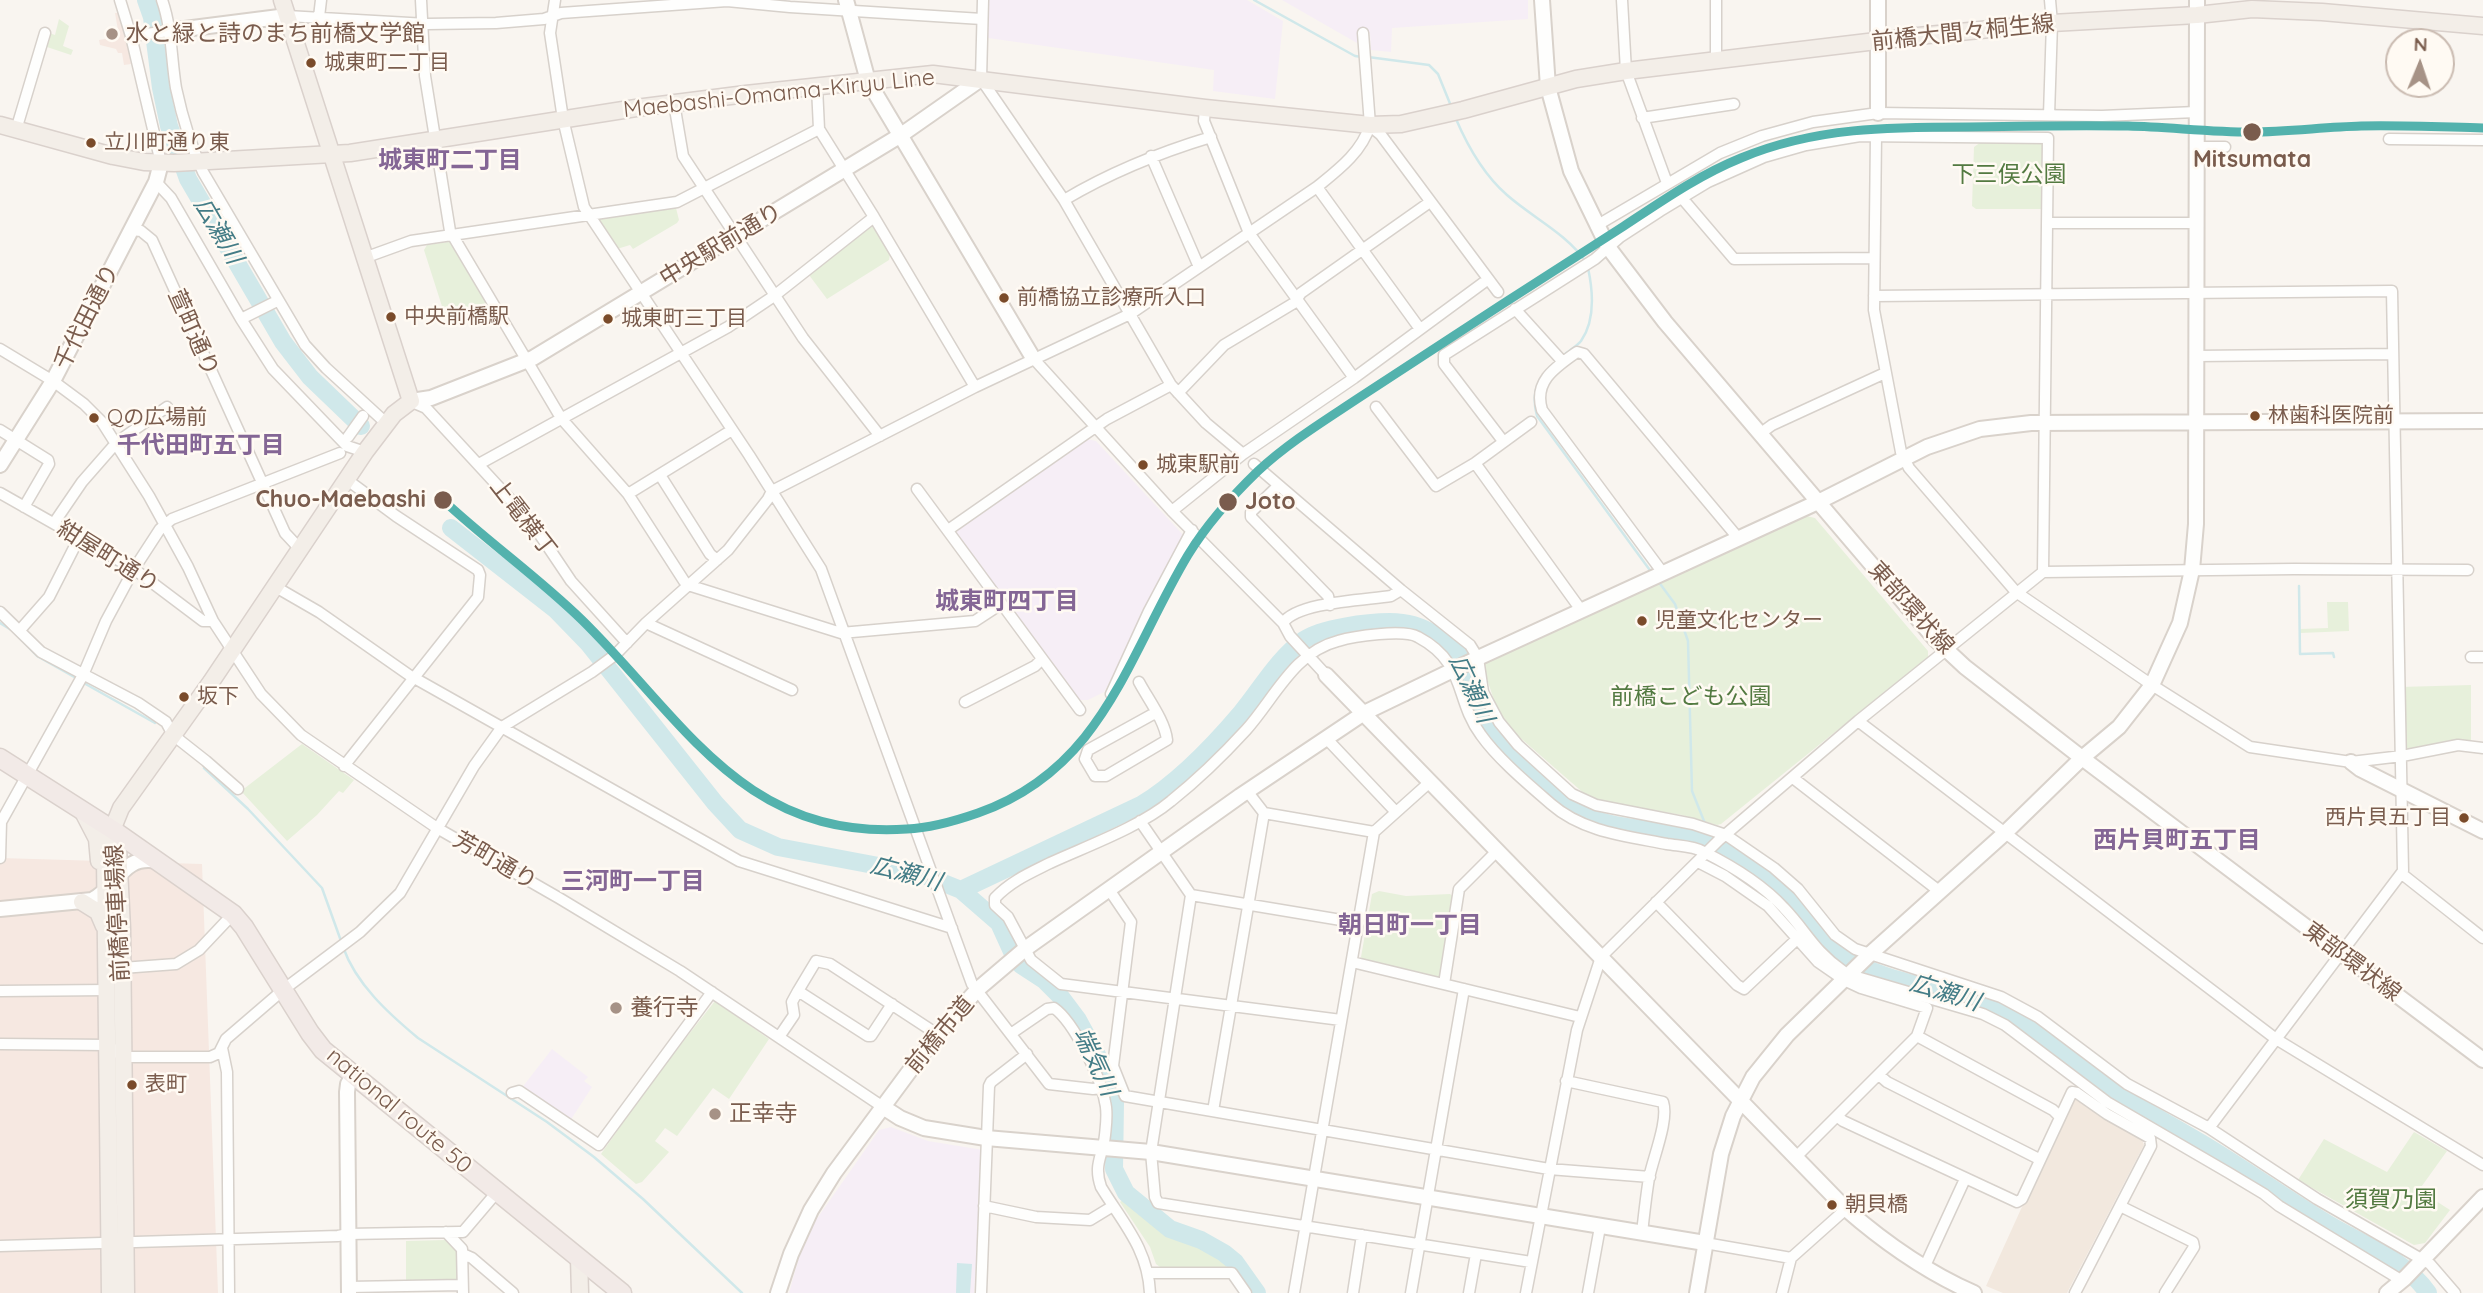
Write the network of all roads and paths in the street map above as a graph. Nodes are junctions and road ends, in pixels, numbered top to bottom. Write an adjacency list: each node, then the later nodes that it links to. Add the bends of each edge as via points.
1 (120, 0): 26 (street)
2 (162, 0): 23 (street)
3 (282, 0): 16 (main road)
4 (321, 0): 18 (street)
5 (421, 0): 20 (street)
6 (555, 0): 17 (street, 前橋市道)
7 (983, 0): 19 (street)
8 (1542, 0): 33 (street, 東部環状線)
9 (1622, 0): 29 (street)
10 (1716, 0): 28 (street)
11 (1878, 0): 27 (street)
12 (2050, 0): 21 (street)
13 (736, 1): 14 (street); 17 (street)
14 (847, 5): 19 (street); 31 (street)
15 (2197, 8): 21 (main road, 前橋大間々桐生線); 22 (main road, 前橋大間々桐生線, via 2322,12); 37 (street)
16 (287, 16): 18 (street); 23 (street); 55 (main road)
17 (552, 16): 20 (street, via 496,23); 42 (street, 前橋市道, via 550,33)
18 (319, 17): 20 (street)
19 (982, 19): 30 (street)
20 (421, 23): 50 (street)
21 (2052, 23): 27 (main road, 前橋大間々桐生線); 40 (street)
22 (2483, 26)
23 (165, 31): 26 (street); 57 (street)
24 (44, 33): 46 (street)
25 (1363, 33): 44 (street)
26 (131, 36): 58 (street)
27 (1878, 41): 28 (main road, 前橋大間々桐生線); 39 (street)
28 (1716, 61): 29 (main road, 前橋大間々桐生線)
29 (1626, 71): 33 (main road, 前橋大間々桐生線); 41 (street)
30 (981, 79): 31 (main road, Maebashi-Omama-Kiryu Line, via 933,74); 36 (main road, Maebashi-Omama-Kiryu Line); 47 (street, 中央駅前通り); 65 (street)
31 (869, 81): 32 (main road, Maebashi-Omama-Kiryu Line); 47 (street)
32 (817, 87): 34 (main road, Maebashi-Omama-Kiryu Line); 45 (street)
33 (1548, 87): 38 (main road, 前橋大間々桐生線); 71 (street, 東部環状線, via 1571,171)
34 (674, 103): 42 (main road, Maebashi-Omama-Kiryu Line); 63 (street, via 683,156)
35 (1734, 104): 41 (street)
36 (1205, 108): 44 (main road, Maebashi-Omama-Kiryu Line); 49 (street)
37 (2196, 112): 40 (street); 70 (street)
38 (1453, 113): 44 (main road, Maebashi-Omama-Kiryu Line, via 1402,124)
39 (1878, 113): 40 (street); 61 (street, via 1813,122 1762,136)
40 (2049, 115)
41 (1642, 118): 61 (street)
42 (563, 119): 50 (main road, Maebashi-Omama-Kiryu Line); 67 (street, 前橋市道)
43 (0, 125): 46 (main road)
44 (1370, 125): 62 (street, via 1350,159); 66 (street)
45 (818, 129): 59 (street); 63 (street)
46 (16, 130): 58 (main road, via 113,156)
47 (901, 135): 59 (street, 中央駅前通り); 98 (street)
48 (1876, 135): 64 (street, via 1778,153 1739,167); 69 (street, via 2048,138); 79 (street)
49 (1210, 138): 56 (street); 73 (street)
50 (434, 139): 55 (main road, Maebashi-Omama-Kiryu Line); 74 (street)
51 (2389, 139): 52 (street)
52 (2483, 140)
53 (2225, 146): 54 (street)
54 (2202, 148)
55 (331, 154): 57 (main road, Maebashi-Omama-Kiryu Line); 78 (main road)
56 (1150, 156): 65 (street); 80 (street)
57 (195, 162): 58 (main road, Maebashi-Omama-Kiryu Line); 89 (street)
58 (167, 163): 60 (street, 千代田通り)
59 (845, 170): 68 (street); 75 (street, 中央駅前通り)
60 (156, 182): 72 (street, 千代田通り); 92 (street, via 171,198)
61 (1667, 183): 71 (street)
62 (1317, 187): 73 (street); 77 (street)
63 (705, 188): 67 (street, via 677,202); 75 (street)
64 (1682, 198): 76 (street); 79 (street, via 1734,259)
65 (1064, 200): 91 (street)
66 (1430, 202): 77 (street); 81 (street)
67 (589, 215): 74 (street); 84 (street, 前橋市道)
68 (874, 217): 86 (street); 104 (street)
69 (2048, 223): 70 (street); 85 (street)
70 (2196, 223): 83 (street)
71 (1596, 226): 76 (street, 東部環状線)
72 (132, 230): 103 (street, 千代田通り); 135 (street, 萱町通り, via 152,240)
73 (1249, 233): 80 (street); 88 (street)
74 (452, 234): 78 (street, via 411,241); 100 (street)
75 (735, 237): 84 (street, 中央駅前通り); 86 (street)
76 (1608, 247): 90 (street); 120 (street, 東部環状線, via 1665,322)
77 (1362, 249): 88 (street); 93 (street)
78 (365, 258): 106 (main road)
79 (1874, 258): 87 (street)
80 (1199, 267): 91 (street)
81 (1486, 280): 82 (street); 93 (street)
82 (1498, 292)
83 (2197, 292): 85 (street); 96 (street, via 2392,291); 97 (street)
84 (641, 293): 95 (street, 前橋市道); 100 (street, 中央駅前通り)
85 (2048, 294): 87 (street); 115 (street)
86 (774, 296): 95 (street); 121 (street)
87 (1874, 296): 101 (street)
88 (1297, 299): 102 (street); 105 (street, via 1217,350)
89 (278, 301): 92 (street); 114 (street, via 314,357)
90 (1515, 309): 99 (street); 124 (street, via 1443,358)
91 (1130, 314): 98 (street); 105 (street)
92 (245, 317): 123 (street, via 273,369)
93 (1420, 329): 102 (street)
94 (0, 349): 103 (street, 芳町通り)
95 (681, 354): 110 (street); 119 (street, 前橋市道)
96 (2393, 354): 97 (street); 113 (street)
97 (2196, 356): 116 (street)
98 (1033, 358): 104 (street); 117 (street)
99 (1560, 358): 149 (street, via 1584,354); 157 (street, via 1539,395 1542,410)
100 (526, 361): 106 (street, 中央駅前通り, via 431,398); 110 (street)
101 (1885, 373): 120 (street); 128 (street)
102 (1354, 379): 126 (street)
103 (53, 381): 122 (street, 千代田通り); 125 (street, 芳町通り, via 84,404)
104 (975, 387): 121 (street)
105 (1175, 389): 117 (street); 126 (street, via 1206,424)
106 (411, 401): 114 (main road); 130 (street, 上電横丁, via 426,408)
107 (167, 407): 125 (street)
108 (1376, 407): 129 (street, via 1436,486)
109 (362, 418): 123 (street)
110 (561, 418): 130 (street); 140 (street)
111 (2483, 421): 113 (street)
112 (1531, 422): 124 (street)
113 (2393, 422): 116 (street); 155 (street)
114 (386, 423): 127 (main road)
115 (2044, 423): 116 (street); 128 (street, via 1980,429); 156 (street)
116 (2196, 424): 153 (street)
117 (1096, 427): 143 (street); 146 (street)
118 (0, 430): 122 (street)
119 (732, 430): 133 (street); 138 (street, 前橋市道)
120 (1761, 433): 141 (street, 東部環状線)
121 (880, 436): 138 (street)
122 (18, 439): 132 (street, 千代田通り); 142 (street, via 49,464)
123 (346, 441): 127 (street); 127 (street); 135 (street)
124 (1503, 441): 129 (street)
125 (117, 442): 144 (street); 145 (street, 芳町通り)
126 (1243, 454): 143 (street)
127 (361, 458): 134 (main road)
128 (1903, 458): 141 (street); 161 (street)
129 (1475, 463): 164 (street)
130 (479, 464): 171 (street, 上電横丁, via 532,523 571,581)
131 (1254, 464): 136 (street)
132 (0, 465)
133 (660, 475): 140 (street); 151 (street)
134 (346, 479): 150 (main road); 182 (street, via 480,573 478,597)
135 (262, 485): 145 (street); 150 (street, 萱町通り, via 285,533)
136 (1278, 486): 160 (street); 163 (street, via 1251,517 1328,596)
137 (917, 489): 146 (street)
138 (772, 491): 151 (street); 170 (street, 前橋市道, via 821,569)
139 (0, 493): 142 (street, 紺屋町通り)
140 (628, 495): 158 (street)
141 (1818, 502): 149 (street); 173 (street, 東部環状線)
142 (24, 507): 144 (street, 紺屋町通り)
143 (1172, 511): 147 (street)
144 (54, 523): 148 (street, 紺屋町通り)
145 (164, 524): 152 (street); 166 (street, 芳町通り)
146 (948, 530): 162 (street)
147 (1192, 530): 168 (street); 186 (street)
148 (79, 538): 152 (street, 紺屋町通り); 169 (street, via 49,597)
149 (1739, 539): 157 (street)
150 (299, 548): 159 (main road)
151 (717, 560): 158 (street)
152 (134, 569): 166 (street, 紺屋町通り, via 203,621); 180 (street)
153 (2192, 570): 155 (street); 156 (street); 184 (street, via 2180,623)
154 (2468, 570): 155 (street)
155 (2396, 571): 196 (street)
156 (2043, 572): 161 (street)
157 (1658, 576): 164 (street)
158 (688, 584): 167 (street); 170 (street)
159 (274, 586): 172 (main road); 182 (street)
160 (1401, 590): 163 (street, via 1391,596); 178 (street, via 1470,645)
161 (2016, 592): 173 (street); 184 (street)
162 (1001, 604): 170 (street, via 975,621); 177 (street)
163 (1330, 605): 168 (street, via 1300,612)
164 (1581, 610): 178 (street)
165 (0, 612): 169 (street)
166 (213, 621): 172 (street, 芳町通り)
167 (646, 623): 171 (street); 185 (street)
168 (1283, 623): 174 (street)
169 (20, 630): 180 (street, via 41,652)
170 (845, 633): 235 (street, 前橋市道)
171 (626, 643): 192 (street, via 598,668)
172 (231, 649): 193 (main road); 200 (street, 芳町通り, via 266,700 301,735)
173 (1947, 651): 191 (street); 198 (street, 東部環状線)
174 (1307, 653): 179 (street, via 1339,640 1416,635); 181 (street); 210 (street, via 1246,730 1172,800)
175 (2471, 657): 176 (street)
176 (2483, 657)
177 (1042, 659): 187 (street); 188 (street)
178 (1475, 659): 179 (street); 216 (street, via 1483,692 1499,722 1518,746 1572,794 1596,805 1708,829)
179 (1454, 669): 190 (street); 218 (street, via 1480,735 1569,818 1595,830)
180 (83, 675): 193 (street, via 138,703 166,722); 201 (street)
181 (1326, 675): 190 (street)
182 (414, 678): 192 (street); 200 (street)
183 (1139, 682): 189 (street)
184 (2152, 685): 198 (street, via 2119,727); 199 (street, via 2250,747)
185 (792, 690)
186 (1111, 694)
187 (965, 702)
188 (1080, 710)
189 (1156, 713): 189 (street, via 1168,737 1165,743 1105,776 1095,776 1085,759 1087,750)
190 (1364, 713): 194 (street); 203 (street)
191 (1858, 721): 202 (street); 215 (street)
192 (502, 727): 211 (street); 235 (street, via 739,861)
193 (173, 735): 205 (street); 212 (main road, via 121,808)
194 (1326, 738): 206 (street); 207 (street)
195 (2483, 748): 196 (street, via 2458,745)
196 (2402, 756): 199 (street); 204 (street)
197 (0, 758): 201 (highway, national route 50)
198 (2082, 758): 215 (street); 240 (street, 東部環状線)
199 (2351, 762): 204 (street)
200 (344, 766): 211 (street, 芳町通り)
201 (27, 775): 208 (highway, national route 50); 220 (street, via 1,822)
202 (1793, 778): 216 (street); 226 (street)
203 (1431, 781): 207 (street); 217 (street)
204 (2401, 788): 213 (street); 223 (street)
205 (238, 789)
206 (1247, 791): 209 (street); 219 (street)
207 (1395, 811): 214 (street)
208 (83, 812): 212 (highway, national route 50); 228 (main road, via 97,839 101,873)
209 (1264, 813): 214 (street); 231 (street)
210 (1140, 821): 219 (street); 239 (street, via 1015,880 995,898 995,905 1008,917)
211 (437, 828): 250 (street, via 408,879 383,911); 253 (street, 芳町通り)
212 (113, 830): 221 (highway, national route 50); 224 (main road, 前橋停車場線); 228 (main road, 前橋停車場線, via 105,858)
213 (2483, 831)
214 (1374, 832): 234 (street)
215 (2005, 833): 226 (street); 264 (street)
216 (1722, 837): 218 (street); 242 (street, via 1774,869 1798,889 1838,938)
217 (1498, 850): 241 (street); 246 (street, via 1459,889)
218 (1707, 852): 222 (street); 245 (street, via 1775,899 1817,951)
219 (1161, 853): 225 (street); 227 (street)
220 (0, 858)
221 (158, 861): 224 (street, via 136,861); 233 (highway, national route 50)
222 (1698, 862): 230 (street); 238 (street, via 1768,906)
223 (2402, 874): 237 (street); 240 (street)
224 (119, 875): 228 (main road, 前橋停車場線); 228 (street)
225 (1110, 891): 239 (street); 254 (street, via 1131,922)
226 (1939, 891): 242 (street)
227 (1191, 895): 231 (street); 255 (street)
228 (111, 899): 229 (main road); 236 (main road, 前橋停車場線); 244 (main road, 前橋停車場線)
229 (85, 902): 232 (street); 236 (main road, via 101,915)
230 (1656, 902): 238 (street, via 1744,989); 241 (street)
231 (1247, 905): 234 (street); 257 (street)
232 (0, 909)
233 (233, 914): 244 (street, via 199,950 176,964); 250 (highway, national route 50)
234 (1359, 923): 243 (street)
235 (953, 928): 247 (street, 前橋市道, via 972,984)
236 (107, 935): 249 (main road, 前橋停車場線)
237 (2483, 938)
238 (1797, 939): 245 (street, via 1818,962)
239 (1025, 949): 247 (street); 254 (street, via 1031,960 1061,984)
240 (2341, 954): 264 (street); 270 (street, 東部環状線)
241 (1601, 957): 258 (street); 276 (street)
242 (1867, 957): 245 (street); 282 (street, via 2020,1006 2127,1084)
243 (1352, 962): 246 (street); 259 (street)
244 (122, 968): 269 (main road, 前橋停車場線)
245 (1849, 975): 262 (street, via 1861,988 1924,1006 1927,1011); 276 (street, via 1764,1061); 322 (street, via 1983,1014 2005,1025 2107,1102)
246 (1444, 984): 248 (street)
247 (978, 989): 260 (street); 261 (street, 前橋市道)
248 (1464, 989): 258 (street); 285 (street)
249 (108, 990): 251 (street); 266 (main road, 前橋停車場線)
250 (283, 990): 267 (street, via 226,1039); 272 (highway, national route 50, via 317,1042)
251 (0, 991)
252 (798, 991): 256 (street, via 816,961 822,961); 256 (street, via 867,1036); 263 (street, via 792,1002 794,1015)
253 (712, 992): 263 (street, 芳町通り); 275 (street, via 599,1145 519,1091)
254 (1122, 992): 255 (street); 277 (street, via 1113,1066 1125,1096)
255 (1174, 998): 257 (street); 277 (street)
256 (892, 1004): 261 (street)
257 (1231, 1006): 259 (street); 279 (street)
258 (1580, 1017): 273 (street)
259 (1341, 1020): 283 (street)
260 (1012, 1033): 268 (street); 274 (street, via 1054,1008 1075,1034)
261 (937, 1034): 278 (street, 前橋市道)
262 (1917, 1036): 271 (street); 280 (street)
263 (779, 1037): 278 (street, 芳町通り)
264 (2276, 1039): 282 (street); 290 (street)
265 (0, 1044): 266 (street)
266 (108, 1045): 269 (street); 310 (main road, 前橋停車場線)
267 (222, 1048): 269 (street, via 210,1057); 309 (street, via 228,1072)
268 (1027, 1054): 274 (street, via 1052,1085); 284 (street, via 989,1083)
269 (123, 1057): 310 (main road, 前橋停車場線)
270 (2483, 1060)
271 (1880, 1074): 281 (street); 289 (street, via 1887,1082)
272 (354, 1075): 295 (highway, national route 50); 306 (street, via 347,1092)
273 (1566, 1081): 291 (street); 292 (street, via 1663,1102)
274 (1101, 1088): 286 (street)
275 (512, 1093)
276 (1740, 1100): 288 (street); 312 (street, via 1721,1154)
277 (1159, 1103): 279 (street); 287 (street)
278 (883, 1107): 284 (street, via 924,1128); 331 (street, 前橋市道, via 811,1210)
279 (1213, 1111): 283 (street)
280 (2059, 1116): 289 (street); 300 (street, via 2074,1092 2150,1138 2151,1146)
281 (1838, 1117): 288 (street); 294 (street)
282 (2209, 1128): 319 (street)
283 (1323, 1130): 285 (street); 293 (street)
284 (986, 1139): 286 (street); 298 (street)
285 (1436, 1148): 291 (street); 296 (street)
286 (1110, 1149): 287 (street); 299 (street, via 1099,1154 1097,1164 1098,1179)
287 (1151, 1152): 293 (street); 303 (street, via 1158,1203)
288 (1796, 1157): 301 (street)
289 (2039, 1159): 294 (street, via 2019,1201)
290 (2483, 1165)
291 (1549, 1169): 292 (street); 302 (street)
292 (1650, 1177): 307 (street)
293 (1314, 1178): 296 (street); 303 (street)
294 (1965, 1179): 320 (street)
295 (497, 1192): 305 (street, via 463,1232); 316 (highway, national route 50)
296 (1427, 1197): 302 (street); 311 (street)
297 (2483, 1197): 319 (street)
298 (984, 1206): 299 (street, via 1036,1217 1090,1220); 332 (street)
299 (1113, 1206): 321 (street, via 1139,1244)
300 (2120, 1206): 344 (street); 345 (street, via 2193,1242)
301 (1846, 1209): 317 (street); 320 (street)
302 (1541, 1217): 304 (street); 318 (street)
303 (1305, 1226): 308 (street); 335 (street)
304 (1600, 1227): 307 (street); 340 (street)
305 (446, 1232): 306 (street); 314 (street)
306 (348, 1234): 309 (street); 324 (street)
307 (1642, 1234): 312 (street)
308 (1362, 1235): 311 (street); 336 (street)
309 (228, 1241): 310 (street); 327 (street)
310 (118, 1243): 313 (street); 325 (main road, 前橋停車場線); 326 (main road, 前橋停車場線)
311 (1420, 1243): 315 (street); 337 (street)
312 (1705, 1243): 317 (street); 341 (street)
313 (0, 1247)
314 (463, 1254): 323 (street); 328 (street)
315 (1476, 1254): 318 (street); 338 (street)
316 (579, 1258): 329 (main road); 330 (highway, national route 50)
317 (1791, 1258): 342 (street)
318 (1531, 1262): 339 (street)
319 (2420, 1263): 322 (street); 347 (street, via 2430,1264)
320 (1924, 1268): 343 (street)
321 (1149, 1273): 333 (street); 334 (street, via 1232,1273)
322 (2400, 1277): 346 (street)
323 (463, 1289): 324 (street)
324 (349, 1290)
325 (110, 1293)
326 (126, 1293)
327 (229, 1293)
328 (513, 1293)
329 (580, 1293)
330 (622, 1293)
331 (778, 1293)
332 (981, 1293)
333 (1150, 1293)
334 (1246, 1293)
335 (1294, 1293)
336 (1353, 1293)
337 (1411, 1293)
338 (1469, 1293)
339 (1526, 1293)
340 (1588, 1293)
341 (1697, 1293)
342 (1782, 1293)
343 (1974, 1293)
344 (2075, 1293)
345 (2165, 1293)
346 (2387, 1293)
347 (2455, 1293)

